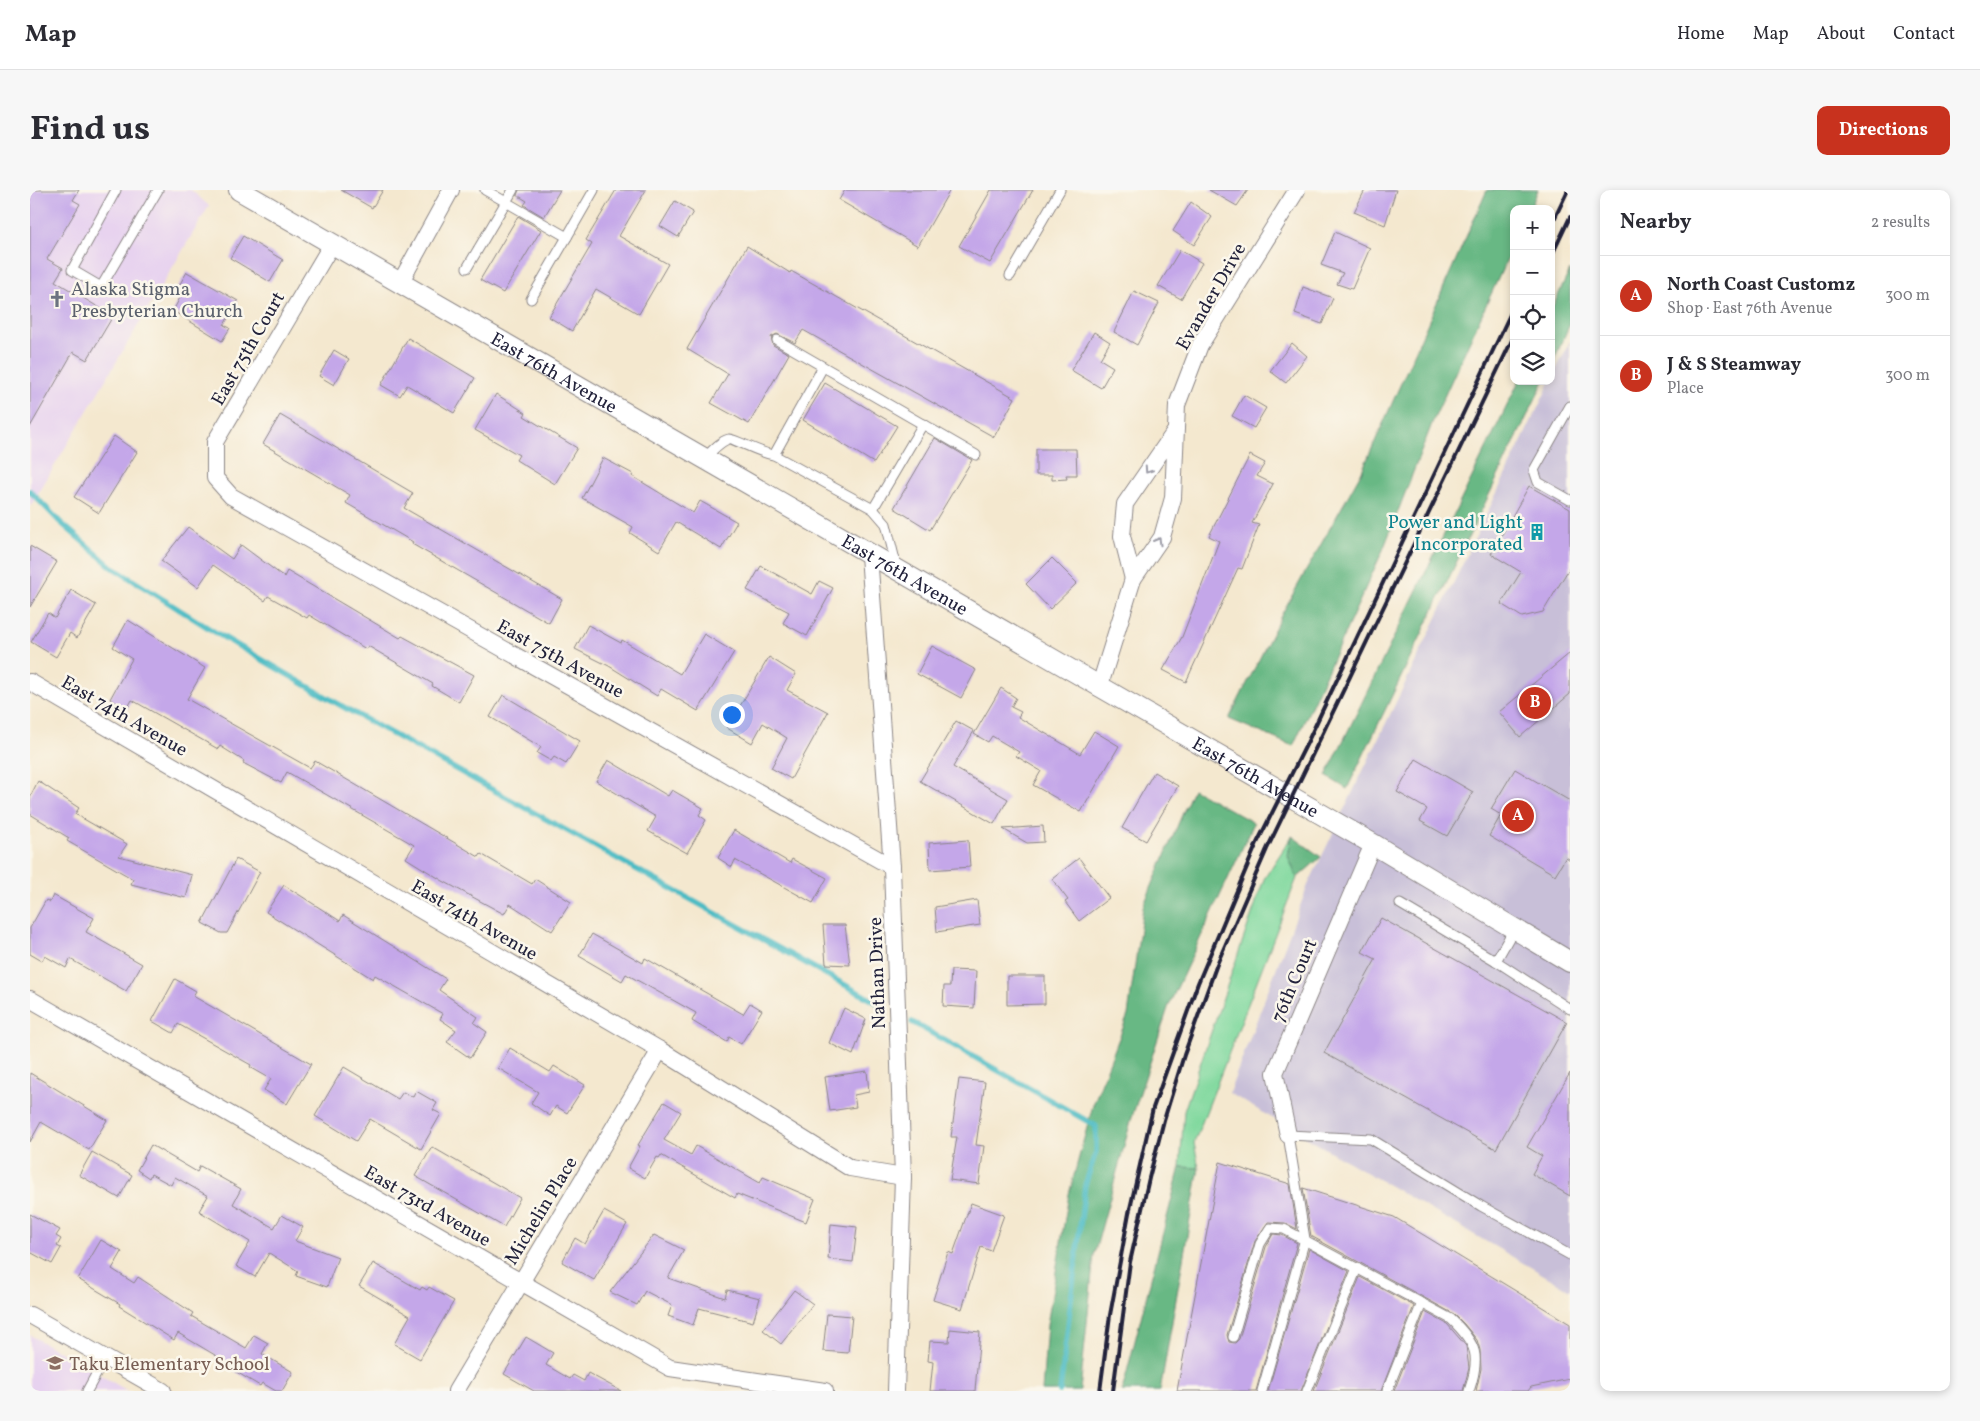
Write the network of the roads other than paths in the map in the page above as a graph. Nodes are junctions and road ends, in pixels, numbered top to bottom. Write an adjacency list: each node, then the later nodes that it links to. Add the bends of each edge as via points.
1 (116, 190): 2 (lane, via 72,270 101,287)
2 (158, 190)
3 (451, 190): 15 (street)
4 (486, 190): 10 (lane)
5 (512, 190): 10 (lane)
6 (594, 190): 11 (lane)
7 (1060, 190): 14 (lane)
8 (1297, 190): 21 (street, Evander Drive, via 1200,346 1176,405)
9 (243, 191): 12 (street, East 76th Avenue)
10 (507, 201): 11 (lane); 13 (lane)
11 (567, 236): 16 (lane)
12 (332, 244): 15 (street, East 76th Avenue); 25 (street, East 75th Court, via 215,442)
13 (467, 268)
14 (1010, 276)
15 (400, 283): 24 (street, East 76th Avenue)
16 (531, 299)
17 (777, 340): 18 (lane)
18 (824, 367): 20 (lane); 22 (lane)
19 (1570, 406): 26 (lane, via 1534,470 1538,482)
20 (922, 424): 23 (lane); 27 (lane)
21 (1176, 430): 30 (street, Evander Drive, one-way to 21, via 1162,537 1173,498); 30 (street, one-way to 30, via 1125,504 1122,536)
22 (774, 455): 24 (lane, via 728,439); 27 (lane)
23 (976, 455)
24 (704, 459): 28 (street, East 76th Avenue)
25 (214, 478): 34 (street, East 75th Avenue, via 231,496)
26 (1570, 500)
27 (874, 509): 29 (lane, via 886,524)
28 (869, 555): 29 (street, East 76th Avenue); 34 (street, Nathan Drive)
29 (897, 571): 32 (street, East 76th Avenue)
30 (1134, 579): 32 (street, Evander Drive)
31 (30, 682): 41 (street, East 74th Avenue)
32 (1099, 688): 33 (street, East 76th Avenue)
33 (1373, 844): 36 (street, East 76th Avenue); 42 (street, 76th Court, via 1275,1073)
34 (892, 868): 43 (street, Nathan Drive)
35 (1400, 904): 37 (lane)
36 (1514, 928): 37 (lane); 38 (street, East 76th Avenue)
37 (1496, 960): 40 (lane)
38 (1570, 962)
39 (30, 1000): 47 (street, East 73rd Avenue)
40 (1570, 1009)
41 (660, 1050): 43 (street, East 74th Avenue, via 850,1168); 47 (street, Michelin Place)
42 (1288, 1135): 44 (lane); 45 (lane, via 1371,1139)
43 (903, 1177): 56 (street, Nathan Drive)
44 (1305, 1239): 46 (lane); 50 (lane, via 1284,1229 1270,1228 1260,1244); 57 (lane)
45 (1570, 1255)
46 (1357, 1268): 48 (lane); 58 (lane)
47 (520, 1282): 54 (street, Michelin Place); 55 (street, East 73rd Avenue, via 670,1368)
48 (1422, 1303): 59 (lane); 60 (lane, via 1451,1318 1470,1338 1476,1356)
49 (30, 1315): 51 (street)
50 (1233, 1337)
51 (105, 1358): 52 (lane); 53 (street)
52 (87, 1391)
53 (163, 1391)
54 (456, 1391)
55 (825, 1391)
56 (896, 1391)
57 (1262, 1391)
58 (1307, 1391)
59 (1387, 1391)
60 (1469, 1391)

